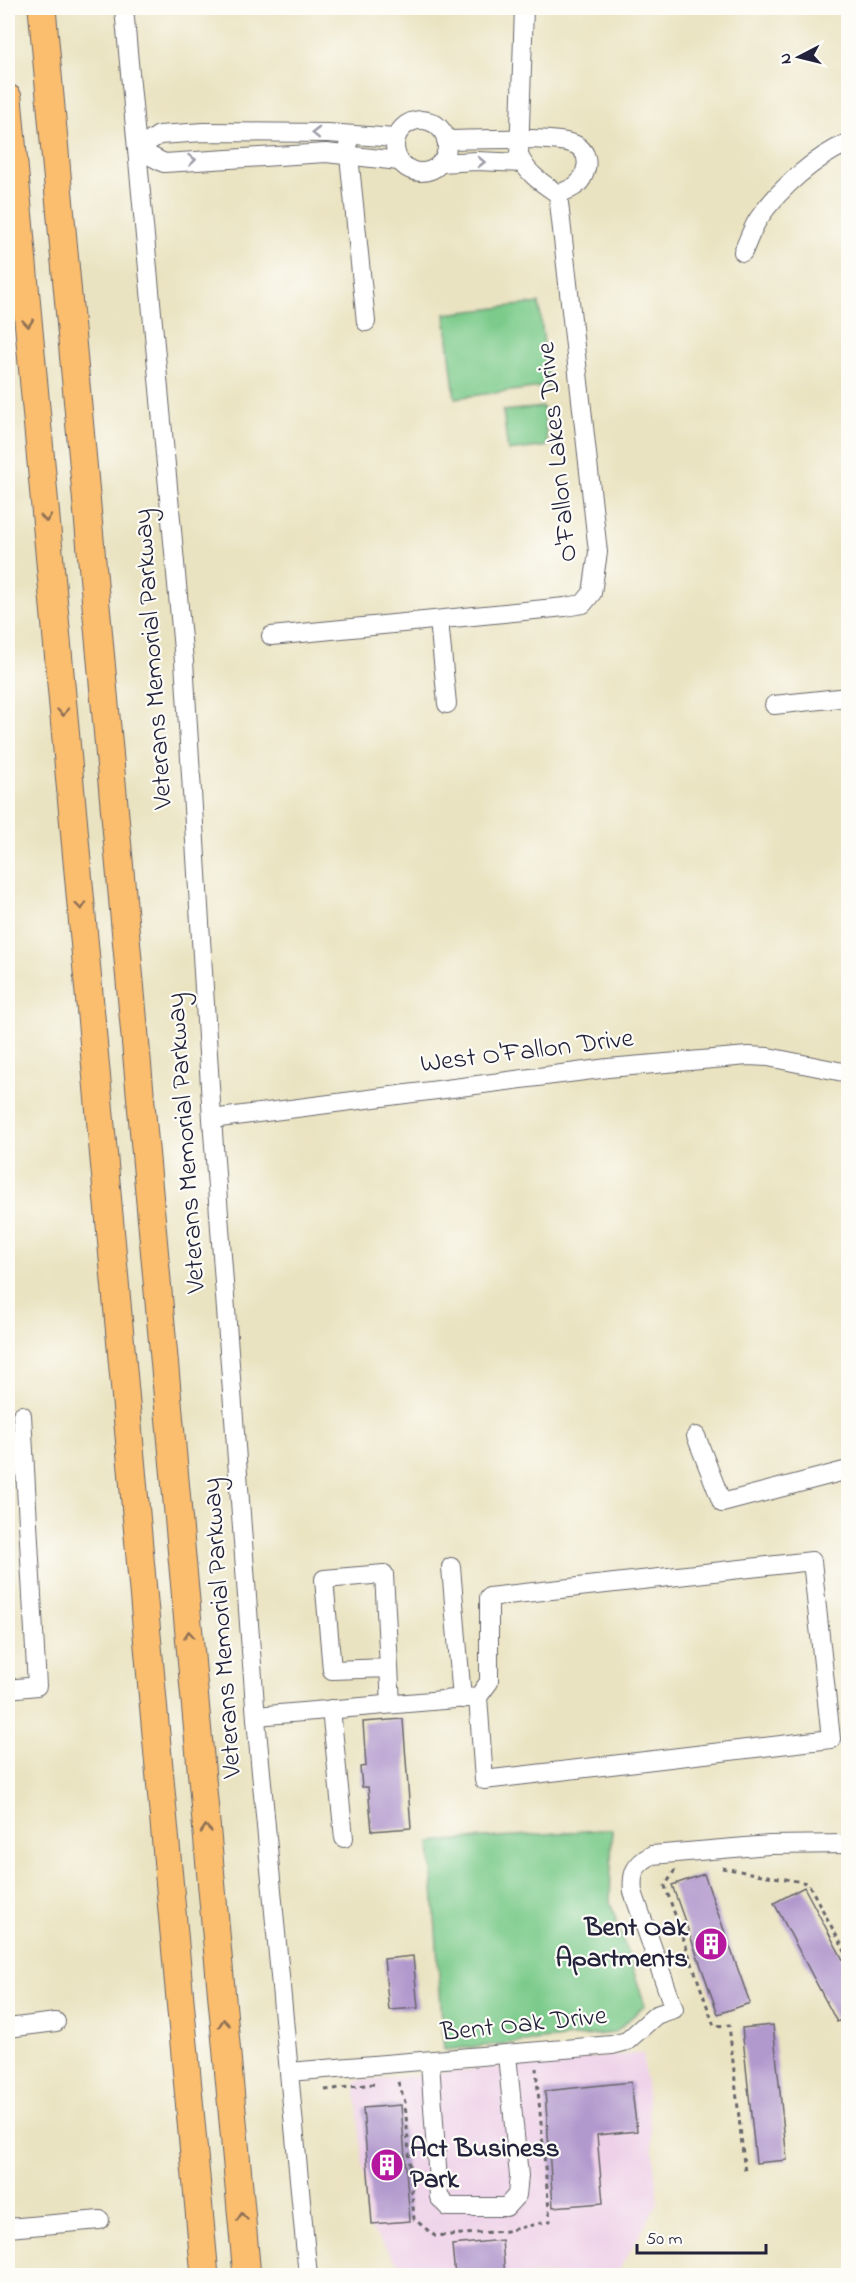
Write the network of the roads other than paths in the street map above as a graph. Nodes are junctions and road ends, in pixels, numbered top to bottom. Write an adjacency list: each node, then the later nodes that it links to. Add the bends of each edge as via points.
1 (42, 8): 45 (highway, one-way to 1)
2 (124, 8): 10 (street, Veterans Memorial Parkway)
3 (524, 8): 7 (street)
4 (8, 98): 44 (highway, one-way to 44)
5 (348, 135): 6 (street); 10 (street, one-way to 10, via 204,132 159,135); 11 (street)
6 (395, 138): 8 (street, via 405,125 420,119 437,125); 12 (street)
7 (520, 139): 8 (street); 13 (street); 15 (street, via 574,143 582,149 588,161 583,181)
8 (446, 140): 14 (street, via 447,150)
9 (849, 143): 16 (street, via 834,149 785,187 758,219)
10 (137, 149): 11 (street, one-way to 11, via 164,163 327,153); 24 (street, Veterans Memorial Parkway, via 184,661)
11 (347, 156): 12 (street); 17 (street)
12 (399, 161): 14 (street, via 420,172)
13 (523, 163): 14 (street, one-way to 13); 15 (street, via 537,180)
14 (440, 164)
15 (558, 194): 18 (street, O'Fallon Lakes Drive, via 598,552 592,592 583,604)
16 (742, 252)
17 (366, 322)
18 (439, 620): 19 (street, O'Fallon Lakes Drive); 21 (street)
19 (271, 636)
20 (849, 697): 22 (street)
21 (447, 704)
22 (774, 705)
23 (849, 1073): 24 (street, West O'Fallon Drive, via 748,1056 608,1068)
24 (212, 1119): 34 (street, Veterans Memorial Parkway)
25 (21, 1415): 30 (street, via 37,1686)
26 (696, 1436): 27 (street, via 722,1503)
27 (849, 1470)
28 (451, 1568): 31 (street)
29 (389, 1668): 29 (street, via 384,1574 324,1579 332,1670); 32 (street)
30 (8, 1689)
31 (470, 1698): 31 (street, via 484,1780 831,1739 812,1561 489,1597 489,1682); 32 (street)
32 (391, 1704): 33 (street)
33 (331, 1709): 34 (street); 35 (street)
34 (256, 1716): 41 (street, Veterans Memorial Parkway)
35 (344, 1838)
36 (849, 1844): 39 (street, Bent Oak Drive, via 769,1845 652,1855 640,1861 632,1875 633,1892 674,2009 656,2015 627,2040 612,2045)
37 (56, 2022): 38 (street)
38 (8, 2028)
39 (507, 2055): 40 (street, Bent Oak Drive); 40 (street, via 519,2176 517,2195 506,2207 448,2207 439,2197)
40 (430, 2062): 41 (street, Bent Oak Drive)
41 (289, 2072): 46 (street, Veterans Memorial Parkway)
42 (100, 2220): 43 (street)
43 (8, 2228)
44 (205, 2276)
45 (247, 2276)
46 (309, 2276)

